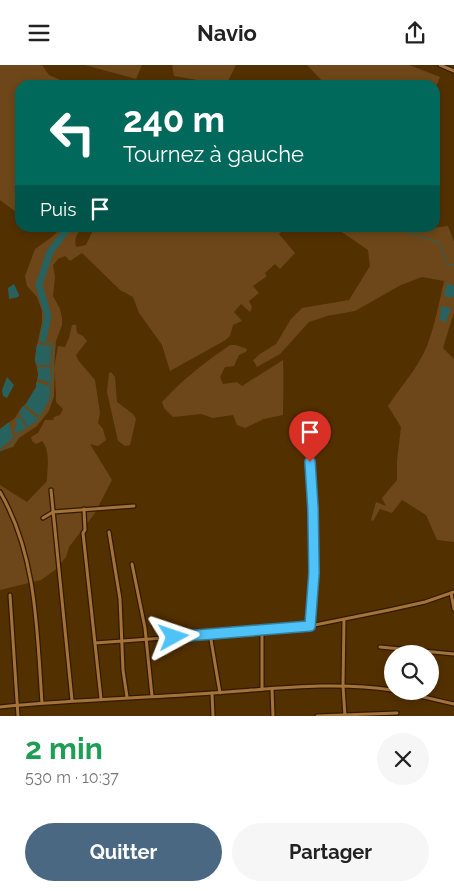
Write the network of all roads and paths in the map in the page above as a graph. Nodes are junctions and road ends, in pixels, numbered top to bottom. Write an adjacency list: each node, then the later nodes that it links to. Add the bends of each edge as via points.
1 (440, 65): 2 (street)
2 (454, 71)
3 (309, 446): 16 (street, via 314,573)
4 (51, 490): 8 (street)
5 (0, 492): 37 (street, via 11,511 34,596)
6 (134, 506): 7 (street)
7 (84, 509): 8 (street); 21 (street, via 86,571)
8 (53, 512): 9 (street); 35 (street)
9 (43, 518)
10 (109, 532): 20 (street, via 120,599)
11 (132, 564): 19 (street)
12 (452, 593): 14 (street); 15 (street)
13 (10, 595): 39 (street)
14 (454, 609)
15 (344, 620): 16 (street); 26 (street)
16 (310, 626): 17 (street)
17 (262, 630): 18 (street); 27 (street)
18 (210, 634): 19 (street); 31 (street)
19 (146, 640): 20 (street); 32 (street)
20 (121, 642): 21 (street); 33 (street)
21 (95, 643): 34 (street)
22 (380, 647): 23 (street)
23 (384, 648)
24 (439, 653): 25 (street)
25 (454, 654)
26 (343, 686): 28 (street); 29 (street); 42 (street)
27 (262, 689): 28 (street); 31 (street)
28 (272, 689): 45 (street)
29 (384, 689)
30 (212, 693): 31 (street); 32 (street); 44 (street)
31 (220, 693)
32 (152, 696): 33 (street)
33 (127, 697): 34 (street)
34 (101, 699): 35 (street)
35 (72, 700): 37 (street)
36 (439, 700): 38 (street)
37 (42, 703): 39 (street)
38 (454, 704)
39 (18, 705): 40 (street); 43 (street)
40 (0, 707)
41 (397, 713): 42 (street)
42 (345, 715): 46 (street)
43 (18, 716)
44 (213, 716)
45 (273, 716)
46 (317, 716)

